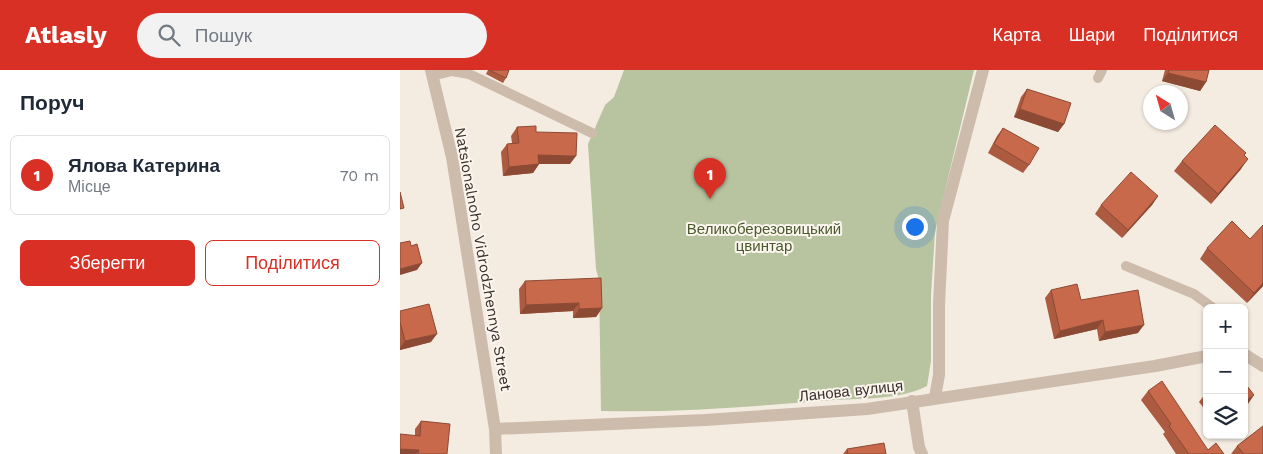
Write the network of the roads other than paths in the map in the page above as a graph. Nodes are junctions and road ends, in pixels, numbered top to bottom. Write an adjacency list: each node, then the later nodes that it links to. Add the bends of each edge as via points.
1 (983, 70): 9 (street, via 942,221 939,375)
2 (432, 73): 3 (lane, via 452,70 469,74); 11 (street, Natsionalnoho Vidrodzhennya Street, via 456,185)
3 (592, 133)
4 (1126, 266): 5 (lane, via 1194,294)
5 (1208, 304)
6 (1203, 357): 9 (street, Ланова вулиця)
7 (1248, 357): 8 (street)
8 (1263, 366)
9 (935, 397): 10 (street, Ланова вулиця)
10 (912, 401): 11 (street, Ланова вулиця, via 867,409 705,420); 13 (street)
11 (495, 428): 12 (street, Natsionalnoho Vidrodzhennya Street)
12 (496, 454)
13 (922, 454)

